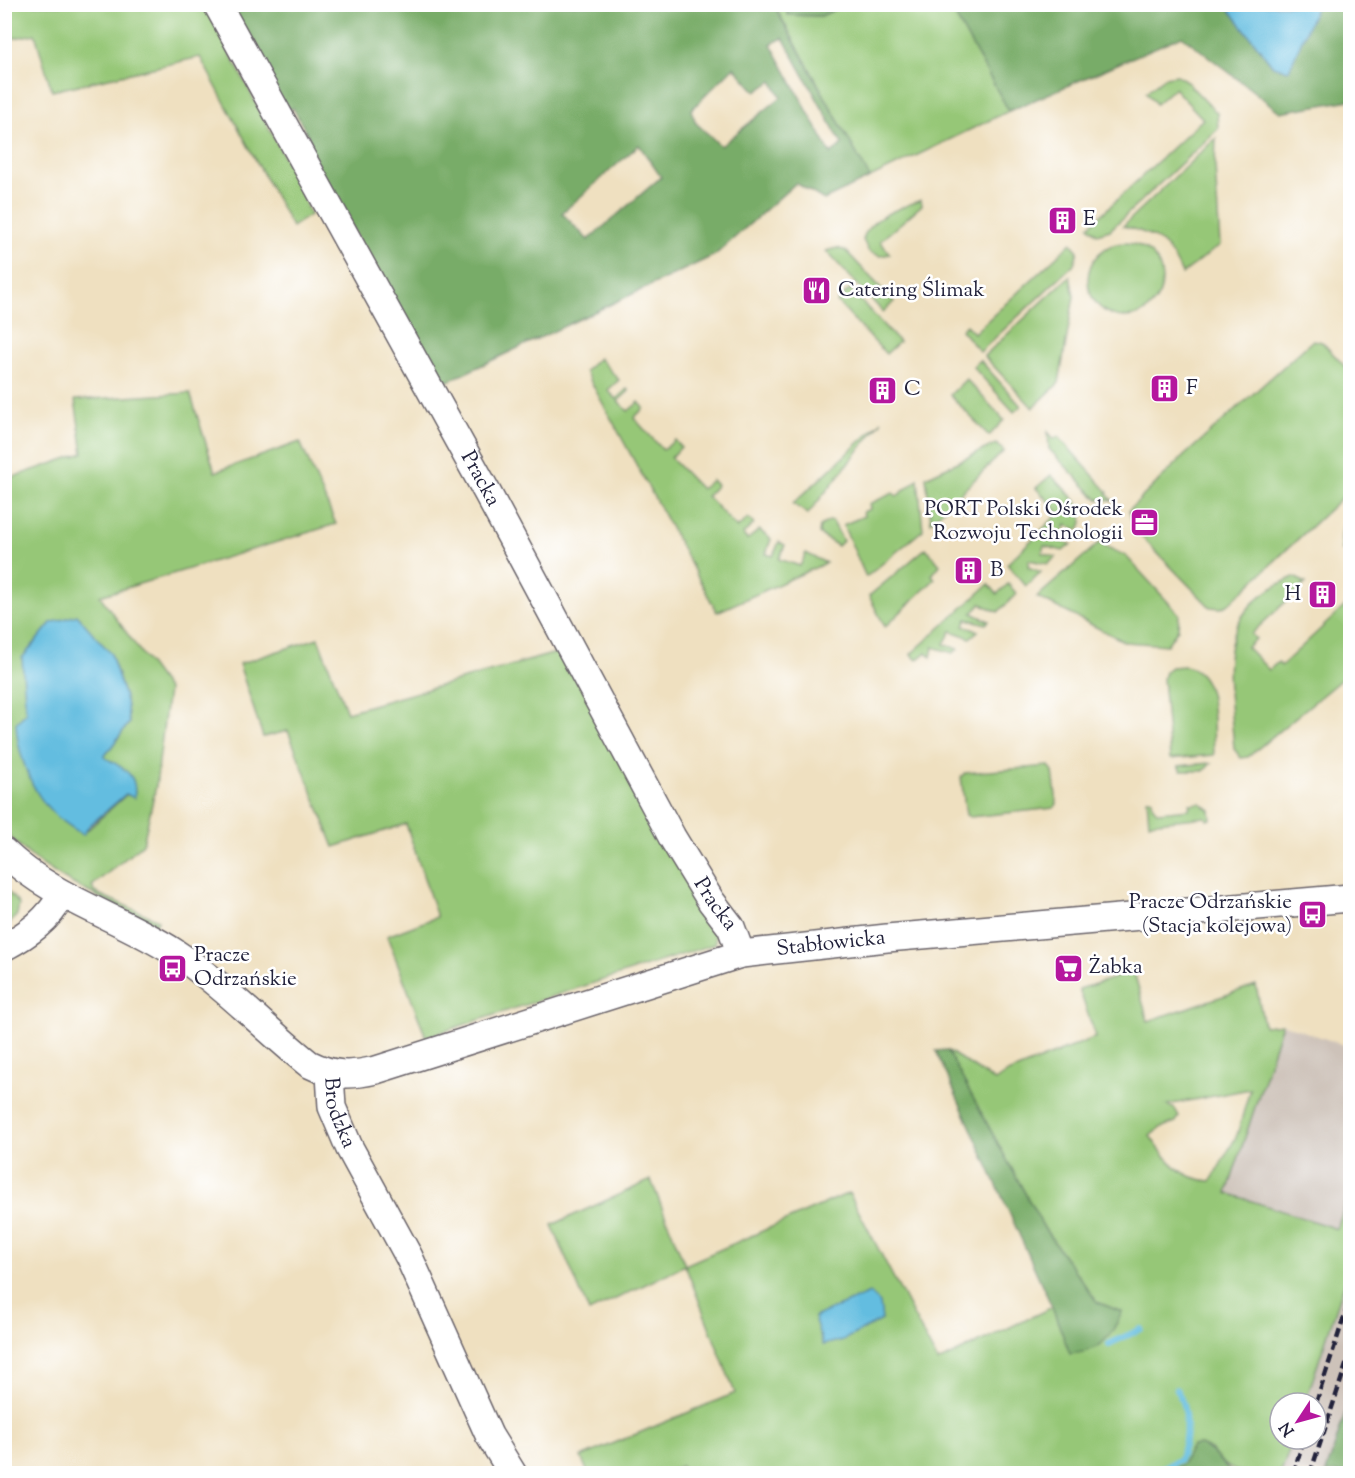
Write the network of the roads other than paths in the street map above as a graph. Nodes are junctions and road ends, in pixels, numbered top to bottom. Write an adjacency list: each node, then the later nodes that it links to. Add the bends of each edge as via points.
1 (217, 4): 6 (street, Pracka, via 672,837 731,927)
2 (4, 852): 3 (street, Brodzka)
3 (62, 895): 5 (street, via 55,909 38,926); 7 (street, Brodzka, via 175,953 309,1064)
4 (1350, 898): 6 (street, Stabłowicka)
5 (4, 947)
6 (741, 954): 7 (street, Stabłowicka, via 376,1070 350,1076)
7 (330, 1074): 8 (street, Brodzka, via 332,1107 349,1147 409,1257 489,1435)
8 (513, 1473)

